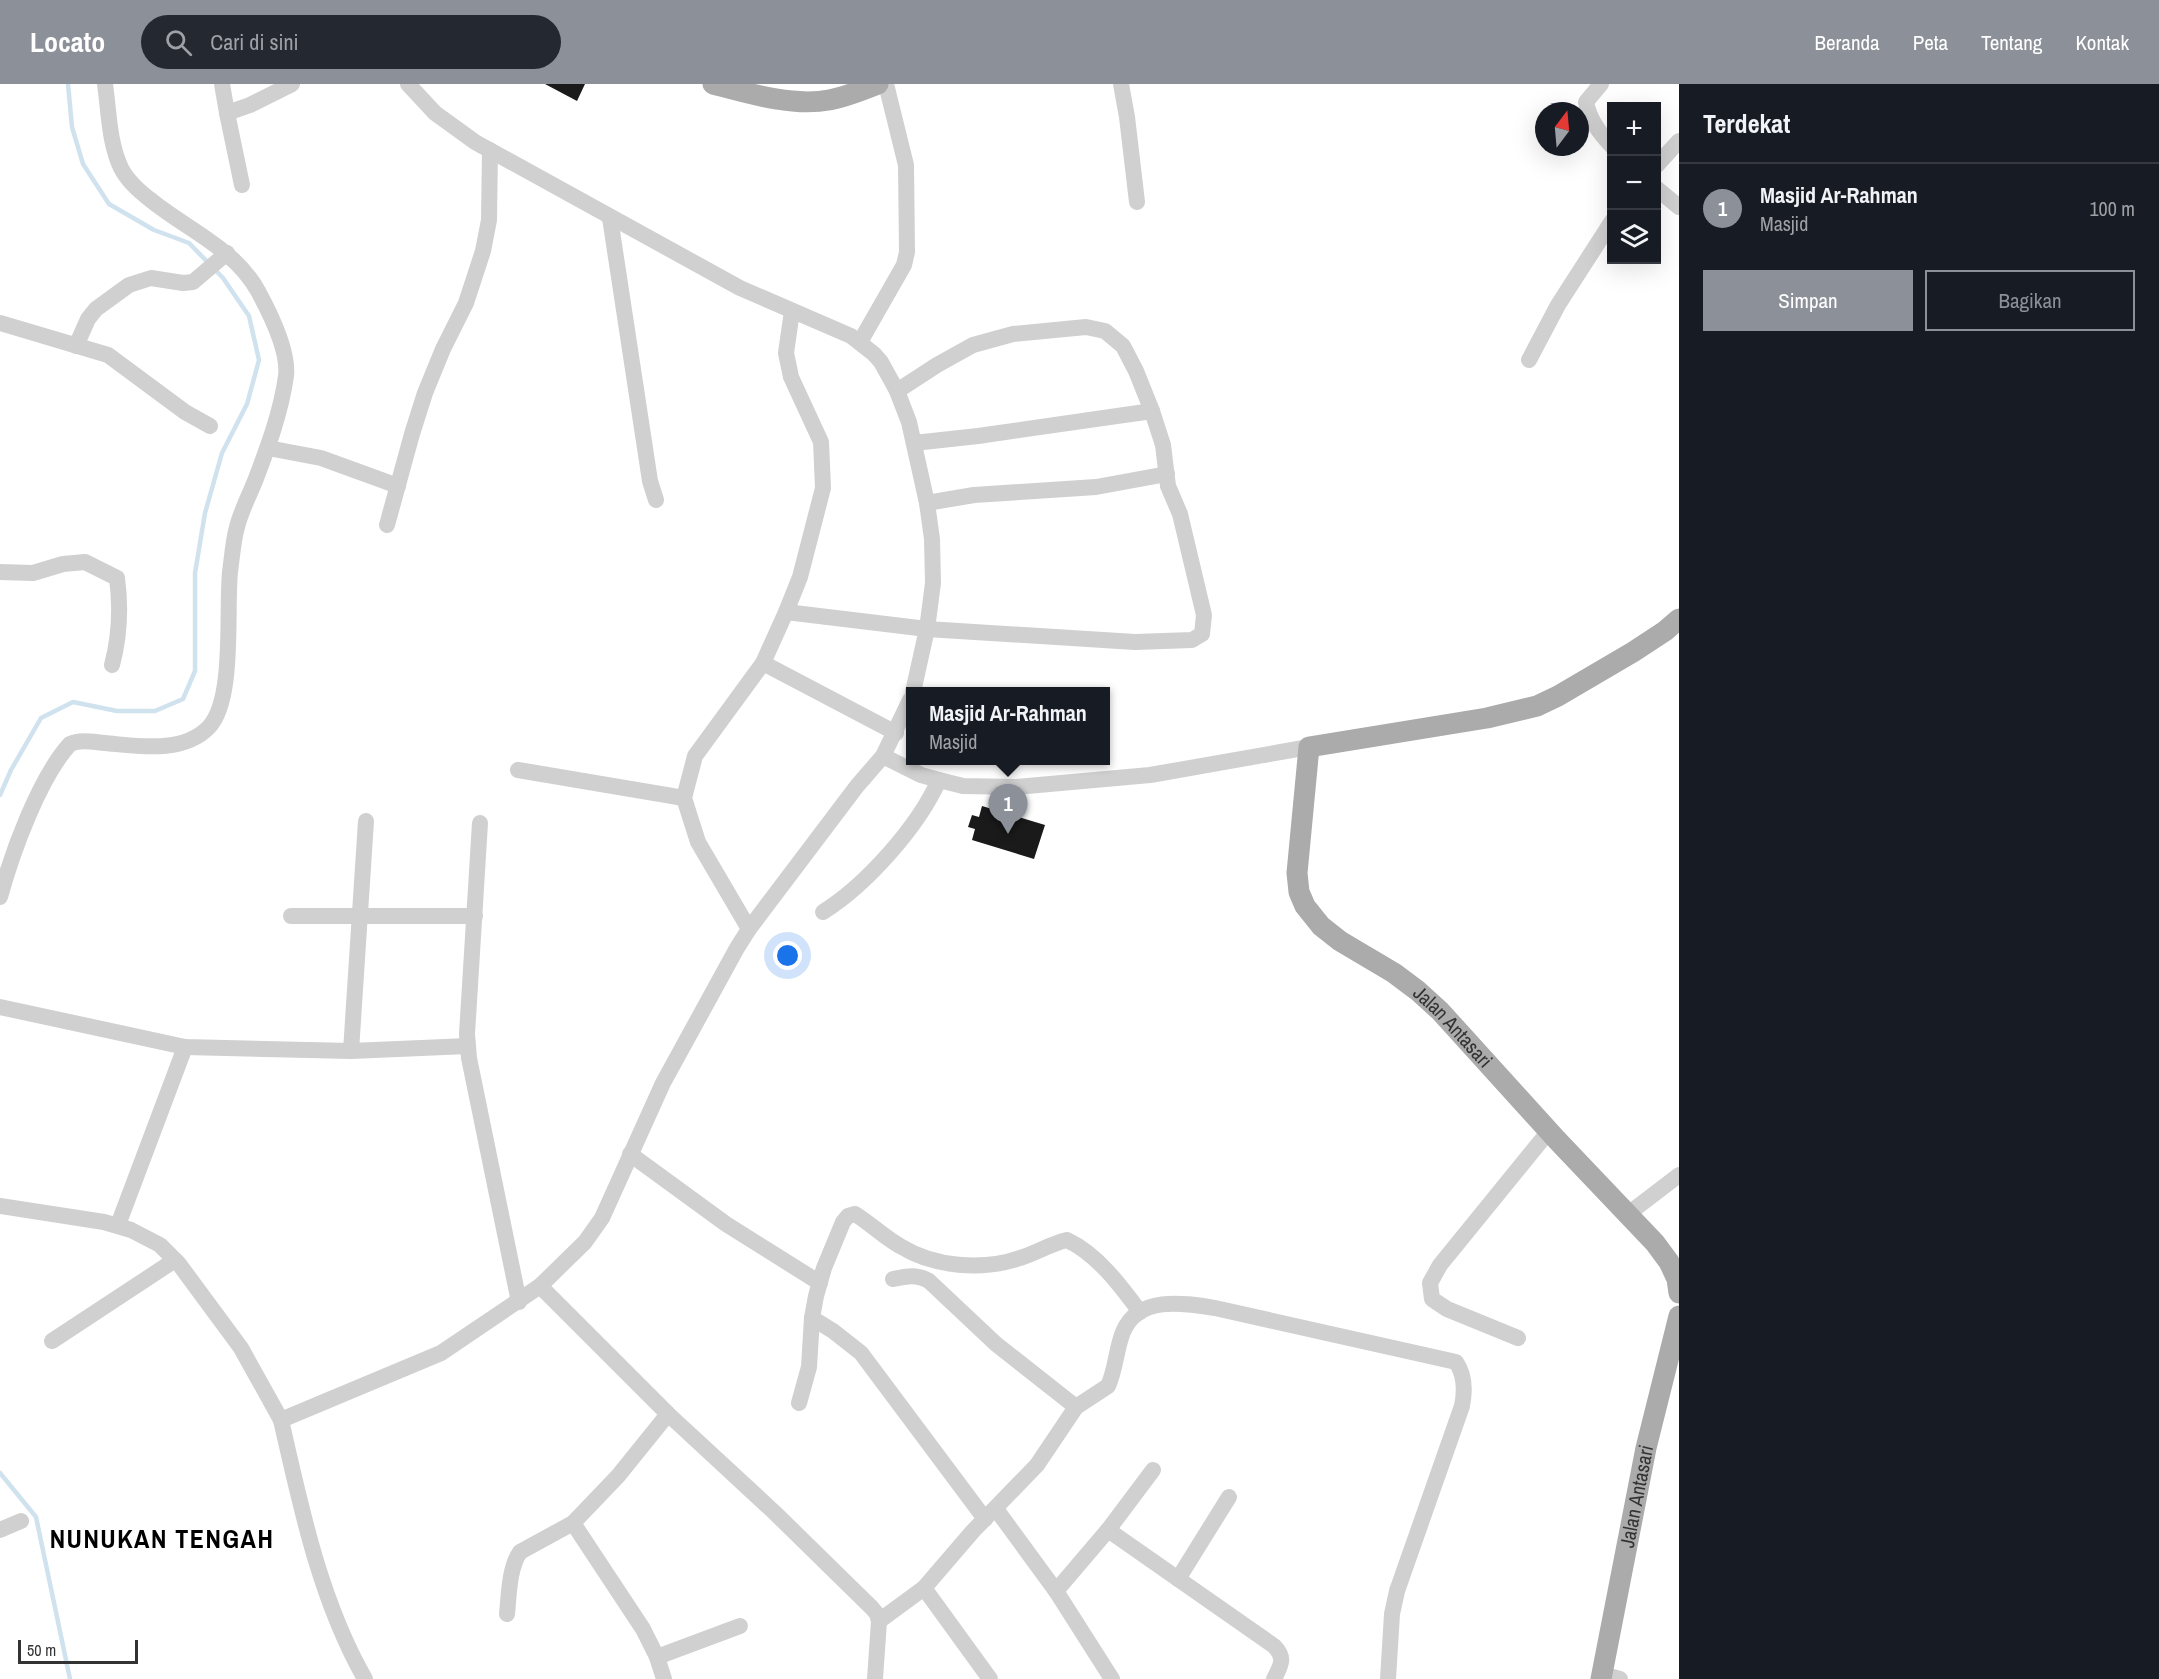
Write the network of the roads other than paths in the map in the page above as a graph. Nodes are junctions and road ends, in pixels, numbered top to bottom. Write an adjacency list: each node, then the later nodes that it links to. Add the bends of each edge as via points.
1 (105, 84): 23 (street, via 114,150 121,170 137,189)
2 (222, 84): 12 (street)
3 (292, 84): 12 (street)
4 (408, 84): 15 (street, via 435,112)
5 (713, 84): 8 (main road, via 763,97 815,101 846,96)
6 (765, 84): 7 (main road)
7 (790, 84)
8 (878, 84)
9 (886, 84): 26 (street, via 906,165 907,252 904,265)
10 (1121, 84): 19 (street)
11 (1600, 84): 14 (street, via 1586,102)
12 (227, 113): 17 (street)
13 (1679, 141): 16 (street)
14 (1607, 142)
15 (490, 150): 21 (street); 35 (street, via 489,220 483,251 466,303 425,393)
16 (1661, 161)
17 (242, 185)
18 (1661, 192): 20 (street)
19 (1137, 202)
20 (1679, 207)
21 (610, 218): 24 (street, via 740,288); 36 (street)
22 (1607, 227): 28 (street)
23 (226, 254): 27 (street, via 195,281 151,278 129,285 96,309); 33 (street, via 256,288 285,354 286,375)
24 (792, 311): 26 (street); 40 (street, via 786,352 791,377 821,442 823,488 800,577)
25 (0, 323): 27 (street)
26 (860, 342): 29 (street, via 881,362)
27 (76, 346): 31 (street, via 115,359 184,412)
28 (1529, 360)
29 (897, 391): 30 (street, via 974,345 1012,334 1086,327 1105,331 1123,346); 32 (street)
30 (1152, 411): 32 (street); 34 (street)
31 (210, 426)
32 (914, 443): 37 (street)
33 (268, 447): 35 (street, via 321,458); 55 (street, via 237,528 228,593 225,690 218,715 200,735 167,746 83,741 70,744 34,803)
34 (1167, 474): 37 (street, via 1096,487 974,495); 42 (street, via 1204,615 1204,627 1198,637 1135,642)
35 (398, 486): 38 (street)
36 (656, 500)
37 (927, 503): 42 (street, via 933,583)
38 (387, 525)
39 (0, 572): 44 (street, via 33,573 86,562 117,578 120,629)
40 (786, 612): 42 (street); 43 (street)
41 (1679, 619): 48 (main road, via 1633,652 1537,706)
42 (927, 629): 45 (street)
43 (763, 663): 47 (street); 52 (street, via 695,756)
44 (112, 665)
45 (914, 687)
46 (906, 709): 47 (street)
47 (896, 733): 49 (street)
48 (1309, 747): 51 (street, via 1149,776 1061,784 989,788); 65 (main road, Jalan Antasari, via 1296,873 1305,906 1340,941 1394,973 1440,1011)
49 (883, 756): 51 (street); 60 (street)
50 (518, 770): 52 (street)
51 (939, 780): 56 (street, via 928,804 880,863)
52 (684, 798): 60 (street, via 698,842)
53 (366, 821): 57 (street)
54 (480, 823): 59 (street)
55 (0, 897)
56 (823, 912)
57 (360, 915): 58 (street); 59 (street); 64 (street)
58 (291, 916)
59 (475, 916): 62 (street)
60 (749, 929): 66 (street, via 663,1083)
61 (0, 1007): 63 (street)
62 (468, 1046): 64 (street); 76 (street)
63 (185, 1047): 64 (street); 70 (street)
64 (351, 1051)
65 (1549, 1131): 69 (main road, Jalan Antasari); 80 (street, via 1430,1282 1432,1299 1447,1310)
66 (630, 1154): 73 (street, via 726,1224); 74 (street, via 595,1230)
67 (1679, 1175): 69 (street)
68 (0, 1206): 70 (street)
69 (1628, 1214): 75 (main road, Jalan Antasari, via 1670,1262)
70 (118, 1225): 71 (street, via 148,1237)
71 (175, 1260): 81 (street); 86 (street, via 241,1348)
72 (893, 1279): 84 (street, via 922,1276 996,1344)
73 (820, 1283): 77 (street, via 843,1222 855,1214 899,1246 921,1257 956,1265 991,1265 1067,1240 1087,1251); 79 (street)
74 (540, 1286): 76 (street); 85 (street)
75 (1679, 1293)
76 (519, 1302): 86 (street, via 423,1362)
77 (1140, 1312): 84 (street, via 1130,1318 1123,1332 1108,1386); 108 (street, via 1183,1303 1215,1308 1456,1362 1464,1395 1397,1591)
78 (1679, 1316): 82 (main road, Jalan Antasari)
79 (812, 1318): 83 (street, via 809,1367); 89 (street, via 861,1353)
80 (1518, 1338)
81 (52, 1341)
82 (1672, 1369): 101 (main road, Jalan Antasari, via 1646,1448)
83 (799, 1404)
84 (1076, 1407): 89 (street, via 1038,1465)
85 (668, 1414): 91 (street, via 618,1476); 98 (street, via 872,1608)
86 (281, 1420): 102 (street, via 318,1566 340,1632)
87 (1153, 1470): 93 (street)
88 (1229, 1497): 94 (street)
89 (991, 1514): 95 (street); 96 (street)
90 (21, 1521): 92 (street)
91 (573, 1523): 97 (street, via 520,1552); 100 (street, via 643,1629)
92 (0, 1530)
93 (1108, 1530): 94 (street); 96 (street)
94 (1178, 1579): 107 (street, via 1274,1646 1281,1654)
95 (924, 1588): 98 (street); 105 (street)
96 (1056, 1591): 106 (street)
97 (507, 1614)
98 (879, 1621): 104 (street)
99 (740, 1626): 100 (street)
100 (657, 1657): 103 (street)
101 (1608, 1677)
102 (365, 1679)
103 (663, 1679)
104 (875, 1679)
105 (990, 1679)
106 (1112, 1679)
107 (1274, 1679)
108 (1388, 1679)

